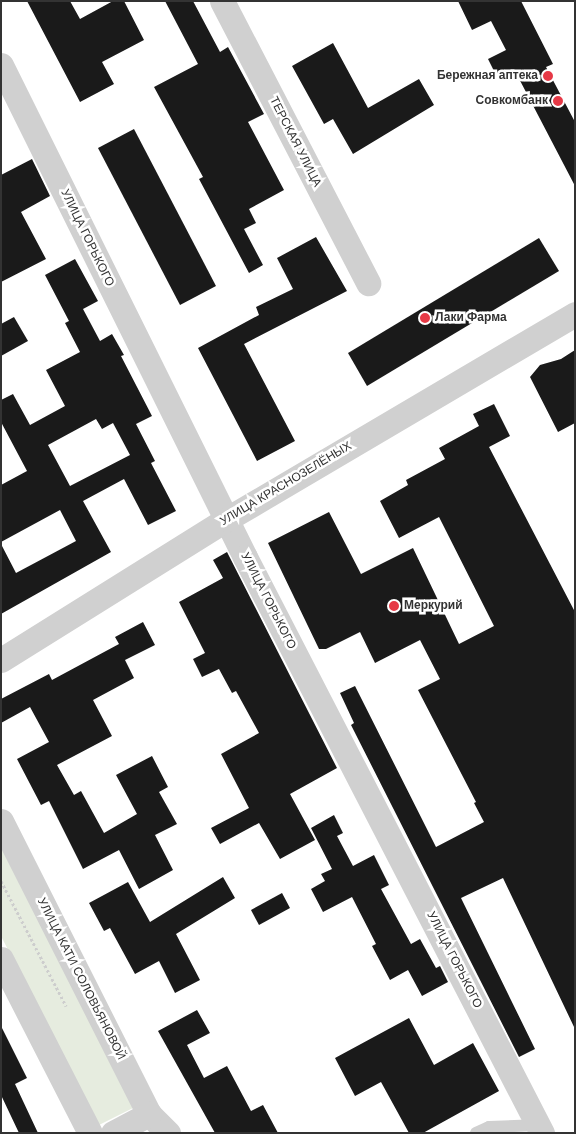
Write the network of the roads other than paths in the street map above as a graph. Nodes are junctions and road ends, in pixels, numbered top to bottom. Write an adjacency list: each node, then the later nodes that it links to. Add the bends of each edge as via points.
1 (222, 1): 3 (street, ТЕРСКАЯ УЛИЦА)
2 (1, 65): 5 (street, УЛИЦА ГОРЬКОГО)
3 (368, 283)
4 (575, 314): 5 (street, УЛИЦА КРАСНОЗЕЛЁНЫХ)
5 (226, 518): 6 (street, УЛИЦА КРАСНОЗЕЛЁНЫХ); 10 (street, УЛИЦА ГОРЬКОГО)
6 (1, 660)
7 (1, 821): 9 (street, УЛИЦА КАТИ СОЛОВЬЯНОВОЙ)
8 (1, 959): 11 (street)
9 (149, 1114): 12 (street); 13 (street, УЛИЦА КАТИ СОЛОВЬЯНОВОЙ)
10 (541, 1129): 14 (lane, via 489,1127)
11 (90, 1133)
12 (113, 1133)
13 (168, 1133)
14 (476, 1133)

